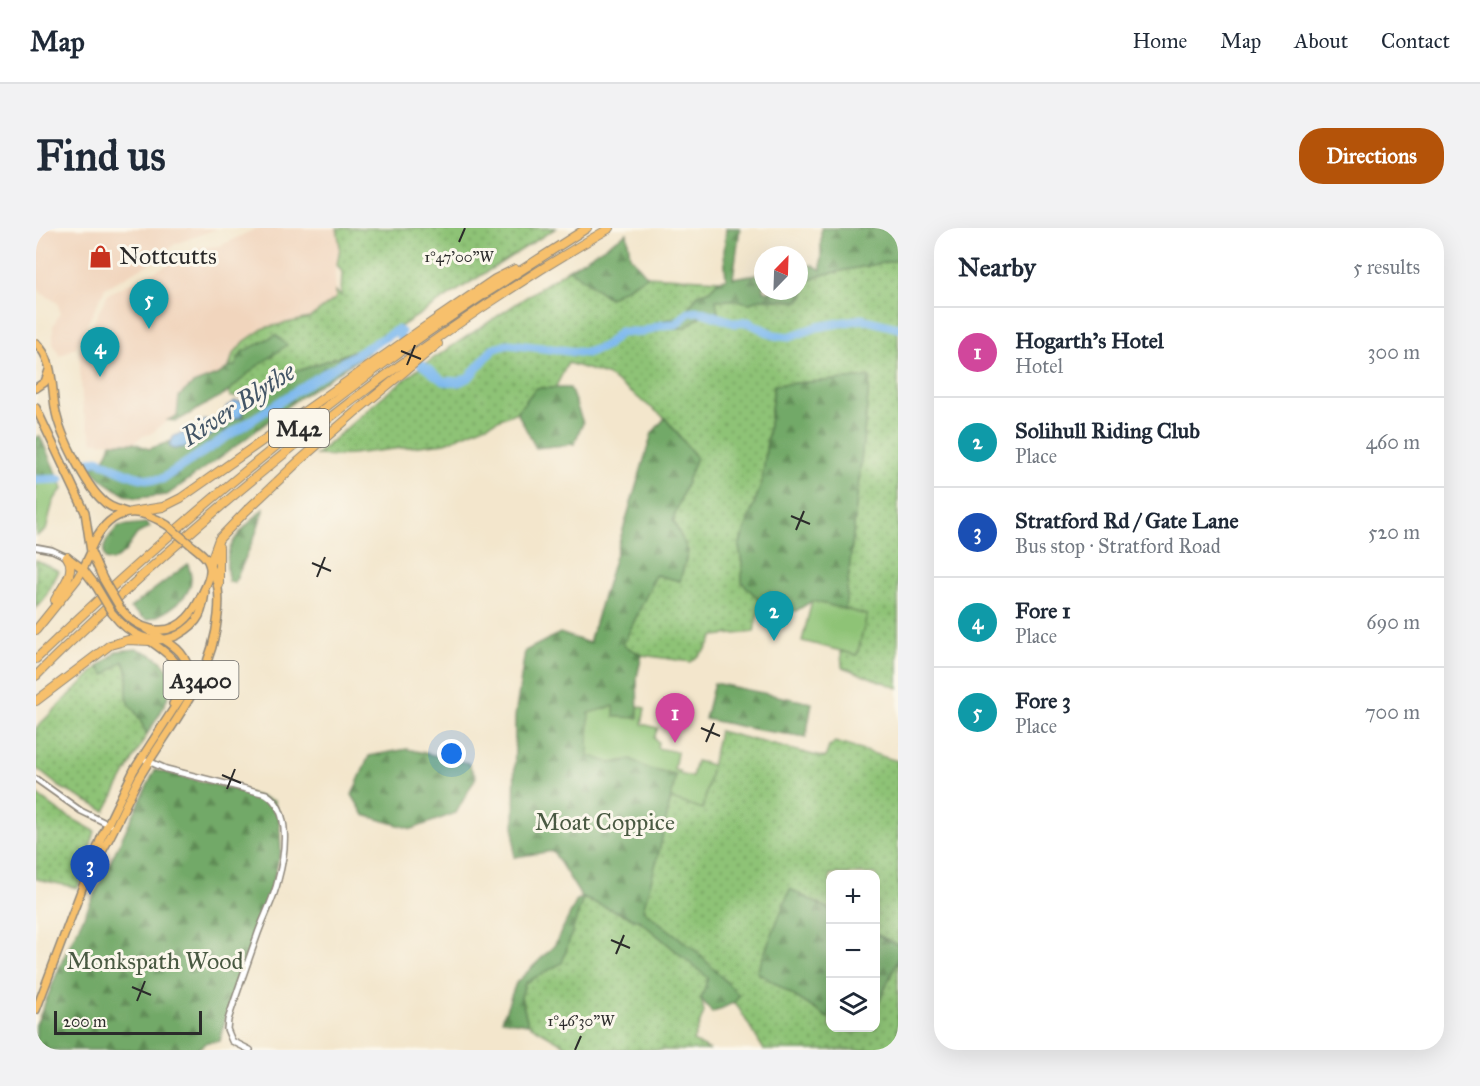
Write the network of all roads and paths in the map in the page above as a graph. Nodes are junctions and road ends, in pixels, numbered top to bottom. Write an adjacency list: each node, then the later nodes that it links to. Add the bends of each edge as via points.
1 (587, 228): 3 (highway, M42)
2 (610, 228): 4 (highway, M42)
3 (555, 249): 9 (highway, via 495,279 181,498 163,507); 23 (highway, M42, via 433,328 327,406 164,539)
4 (491, 302): 10 (highway, via 314,447); 24 (highway, M42, via 337,412 225,501)
5 (36, 343): 6 (main road)
6 (50, 368): 7 (main road, via 45,382); 9 (main road, via 57,417 70,450 99,498)
7 (36, 387)
8 (36, 408): 12 (main road, via 85,512)
9 (129, 512): 12 (main road, via 108,521); 14 (main road, bridge, via 148,515 167,525)
10 (224, 534): 14 (highway, via 216,544); 17 (highway, via 218,557)
11 (36, 547): 13 (street)
12 (91, 550): 15 (main road); 19 (main road, bridge, via 98,572 120,608)
13 (67, 557): 15 (main road); 18 (highway, via 71,570)
14 (210, 565): 16 (main road); 17 (main road)
15 (83, 569): 18 (highway); 22 (main road, bridge, via 112,614 126,628)
16 (207, 584): 19 (main road, via 183,622 165,630); 21 (main road, via 195,622)
17 (219, 585): 27 (main road, A3400, via 218,623 207,667 182,712)
18 (45, 617): 20 (highway)
19 (145, 628): 21 (main road, A3400)
20 (36, 630)
21 (164, 640): 22 (main road); 26 (main road, A3400, via 184,655 190,677 186,692)
22 (150, 641): 25 (highway, via 110,645); 26 (main road, via 175,660 182,678)
23 (36, 659)
24 (36, 676)
25 (36, 701)
26 (159, 730): 27 (main road, A3400)
27 (146, 759): 29 (main road, A3400); 31 (street, via 166,769 266,794 280,809 284,852 278,882 228,1020 232,1041)
28 (36, 779): 29 (street, via 81,811)
29 (111, 826): 30 (main road, A3400, via 94,855)
30 (36, 1010)
31 (250, 1050)

